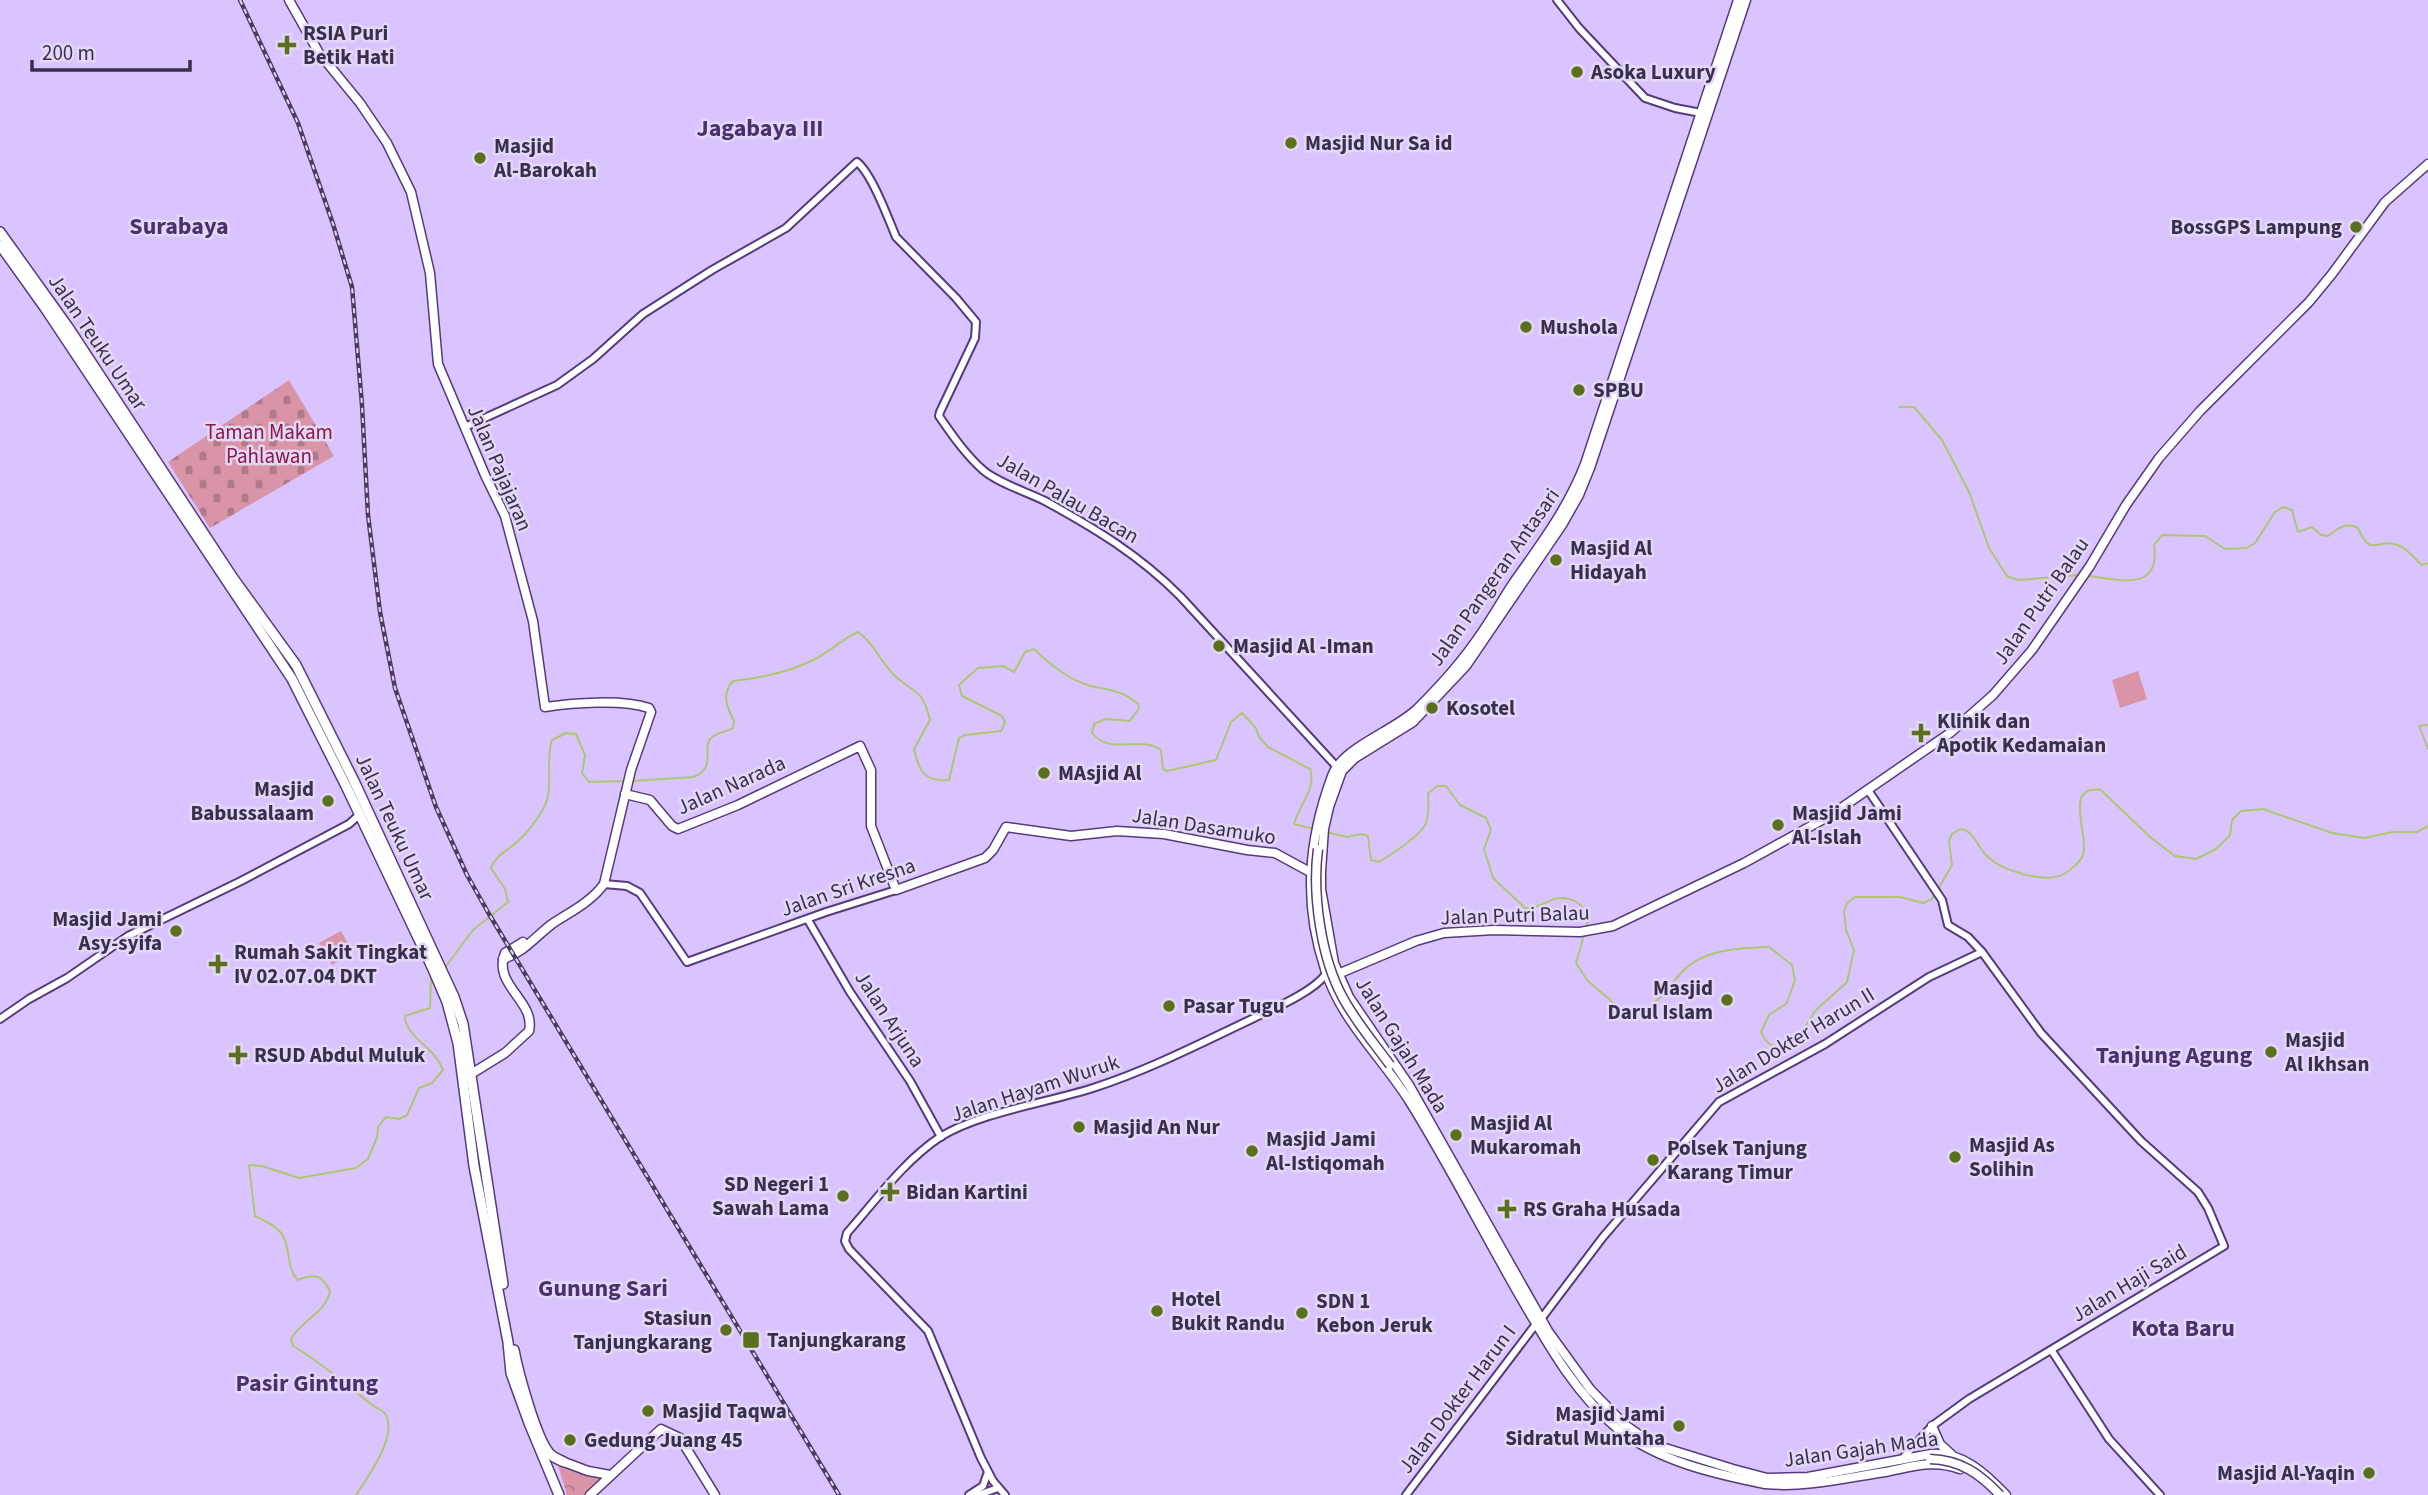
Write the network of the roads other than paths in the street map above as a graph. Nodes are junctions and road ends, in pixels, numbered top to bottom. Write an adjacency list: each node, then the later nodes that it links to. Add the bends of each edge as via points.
1 (289, 0): 11 (main road, Jalan Pajajaran, via 319,54 387,143 411,192 430,273 438,364)
2 (1557, 0): 5 (street, via 1645,98)
3 (1738, 0): 5 (main road, Jalan Pangeran Antasari)
4 (1746, 0): 9 (main road, Jalan Pangeran Antasari)
5 (1701, 113): 9 (main road, Jalan Pangeran Antasari)
6 (2428, 164): 15 (main road, Jalan Putri Balau, via 2385,202 2317,293 2159,458 2032,650 1993,695 1950,733)
7 (0, 232): 12 (highway, Jalan Teuku Umar, via 52,303)
8 (0, 245): 12 (highway, Jalan Teuku Umar)
9 (1636, 320): 10 (main road, Jalan Pangeran Antasari)
10 (1632, 331): 14 (main road, Jalan Pangeran Antasari, via 1580,478 1478,638 1404,721); 19 (main road, Jalan Pangeran Antasari, via 1588,475 1562,525 1482,645 1444,691 1413,722 1344,769)
11 (465, 427): 14 (street, Jalan Palau Bacan, via 557,385 643,314 786,228 857,162 896,237 976,322 975,338 939,416 952,435 986,472 1117,542 1164,580); 16 (main road, Jalan Pajajaran, via 505,516 533,625 544,707 634,704 650,710)
12 (163, 478): 13 (highway, Jalan Teuku Umar)
13 (202, 538): 17 (highway, Jalan Teuku Umar, via 284,667); 17 (highway, Jalan Teuku Umar, via 294,660)
14 (1336, 766): 19 (main road, Jalan Pangeran Antasari, via 1324,799)
15 (1868, 790): 29 (street, via 1942,900 1948,925); 31 (main road, Jalan Putri Balau, via 1744,863 1613,926 1580,933 1444,933)
16 (625, 794): 22 (main road, Jalan Pajajaran); 23 (main road, Jalan Narada, via 650,800 678,829 860,746 871,770 871,826)
17 (367, 824): 20 (highway, Jalan Teuku Umar); 37 (street, via 349,824 128,936)
18 (1006, 827): 21 (main road, Jalan Dasamuko, via 1071,836 1147,833 1266,851); 23 (main road, Jalan Sri Kresna, via 985,858)
19 (1319, 838): 21 (main road, Jalan Pangeran Antasari); 25 (main road, Jalan Pangeran Antasari); 38 (main road, bridge, via 1316,890 1332,972 1346,1004)
20 (384, 856): 39 (highway, Jalan Teuku Umar, via 454,997); 57 (highway, Jalan Teuku Umar, via 454,1025 511,1373)
21 (1310, 872): 26 (main road, Jalan Pangeran Antasari)
22 (604, 884): 24 (street, Jalan Sri Kresna, via 627,886 640,893 687,962); 39 (main road, via 529,945 503,959 503,975 530,1017 529,1031)
23 (896, 890): 24 (street, Jalan Sri Kresna)
24 (808, 920): 42 (street, Jalan Arjuna)
25 (1327, 922): 26 (main road, via 1321,929); 27 (main road, Jalan Pangeran Antasari)
26 (1315, 923): 28 (main road, Jalan Pangeran Antasari)
27 (1329, 934): 28 (main road, via 1322,929); 31 (main road, Jalan Pangeran Antasari)
28 (1318, 937): 30 (main road, Jalan Pangeran Antasari)
29 (1982, 953): 44 (street, Jalan Dokter Harun II, via 1929,977 1825,1044 1718,1102 1603,1237); 45 (street, Jalan Haji Said, via 2041,1033 2141,1141 2198,1192 2224,1246)
30 (1326, 974): 32 (street, Jalan Hayam Wuruk); 34 (main road, Jalan Gajah Mada)
31 (1338, 974): 33 (main road, Jalan Gajah Mada)
32 (1316, 984): 34 (street); 42 (street, Jalan Hayam Wuruk, via 1153,1067 985,1118)
33 (1345, 991): 34 (main road, via 1343,999); 35 (main road, Jalan Gajah Mada)
34 (1334, 994): 36 (main road, Jalan Gajah Mada)
35 (1353, 1004): 36 (main road, via 1346,1002); 40 (main road, Jalan Gajah Mada)
36 (1343, 1010): 41 (main road, Jalan Gajah Mada)
37 (0, 1019)
38 (1391, 1067): 40 (main road); 41 (main road)
39 (471, 1074): 52 (highway, Jalan Teuku Umar, via 517,1371 543,1444)
40 (1402, 1074): 43 (main road, Jalan Gajah Mada)
41 (1394, 1080): 43 (main road, Jalan Gajah Mada)
42 (941, 1137): 54 (street, Jalan Hayam Wuruk, via 905,1168 847,1233 845,1241 928,1331)
43 (1504, 1259): 44 (main road, Jalan Gajah Mada)
44 (1539, 1322): 46 (main road, Jalan Gajah Mada); 63 (street, Jalan Dokter Harun I)
45 (2052, 1351): 47 (street, Jalan Haji Said); 66 (street, via 2109,1439)
46 (1587, 1391): 50 (main road, Jalan Gajah Mada, via 1608,1420 1641,1446 1765,1484 1830,1481); 51 (main road, Jalan Gajah Mada, via 1649,1442 1755,1475 1808,1477)
47 (1932, 1426): 48 (street, Jalan Haji Said); 49 (main road, via 1943,1447)
48 (1918, 1440): 50 (street, via 1915,1451); 51 (street, Jalan Haji Said)
49 (1956, 1457): 50 (main road, Jalan Gajah Mada, via 1937,1454); 53 (main road); 65 (main road, Jalan Gajah Mada, via 1984,1473)
50 (1926, 1459): 51 (main road, Jalan Gajah Mada); 53 (main road, Jalan Gajah Mada); 65 (main road, bridge, via 1966,1467)
51 (1899, 1461)
52 (564, 1462): 55 (main road, Jalan Teuku Umar)
53 (1956, 1468): 64 (main road, Jalan Gajah Mada)
54 (988, 1472): 56 (street, Jalan Hayam Wuruk); 60 (street, via 983,1486)
55 (610, 1475): 58 (main road); 59 (main road, via 661,1429 680,1438)
56 (998, 1488): 61 (street); 62 (street, Jalan Hayam Wuruk)
57 (559, 1495)
58 (590, 1495)
59 (715, 1495)
60 (969, 1495)
61 (978, 1495)
62 (1005, 1495)
63 (1405, 1495)
64 (1995, 1495)
65 (2003, 1495)
66 (2160, 1495)

